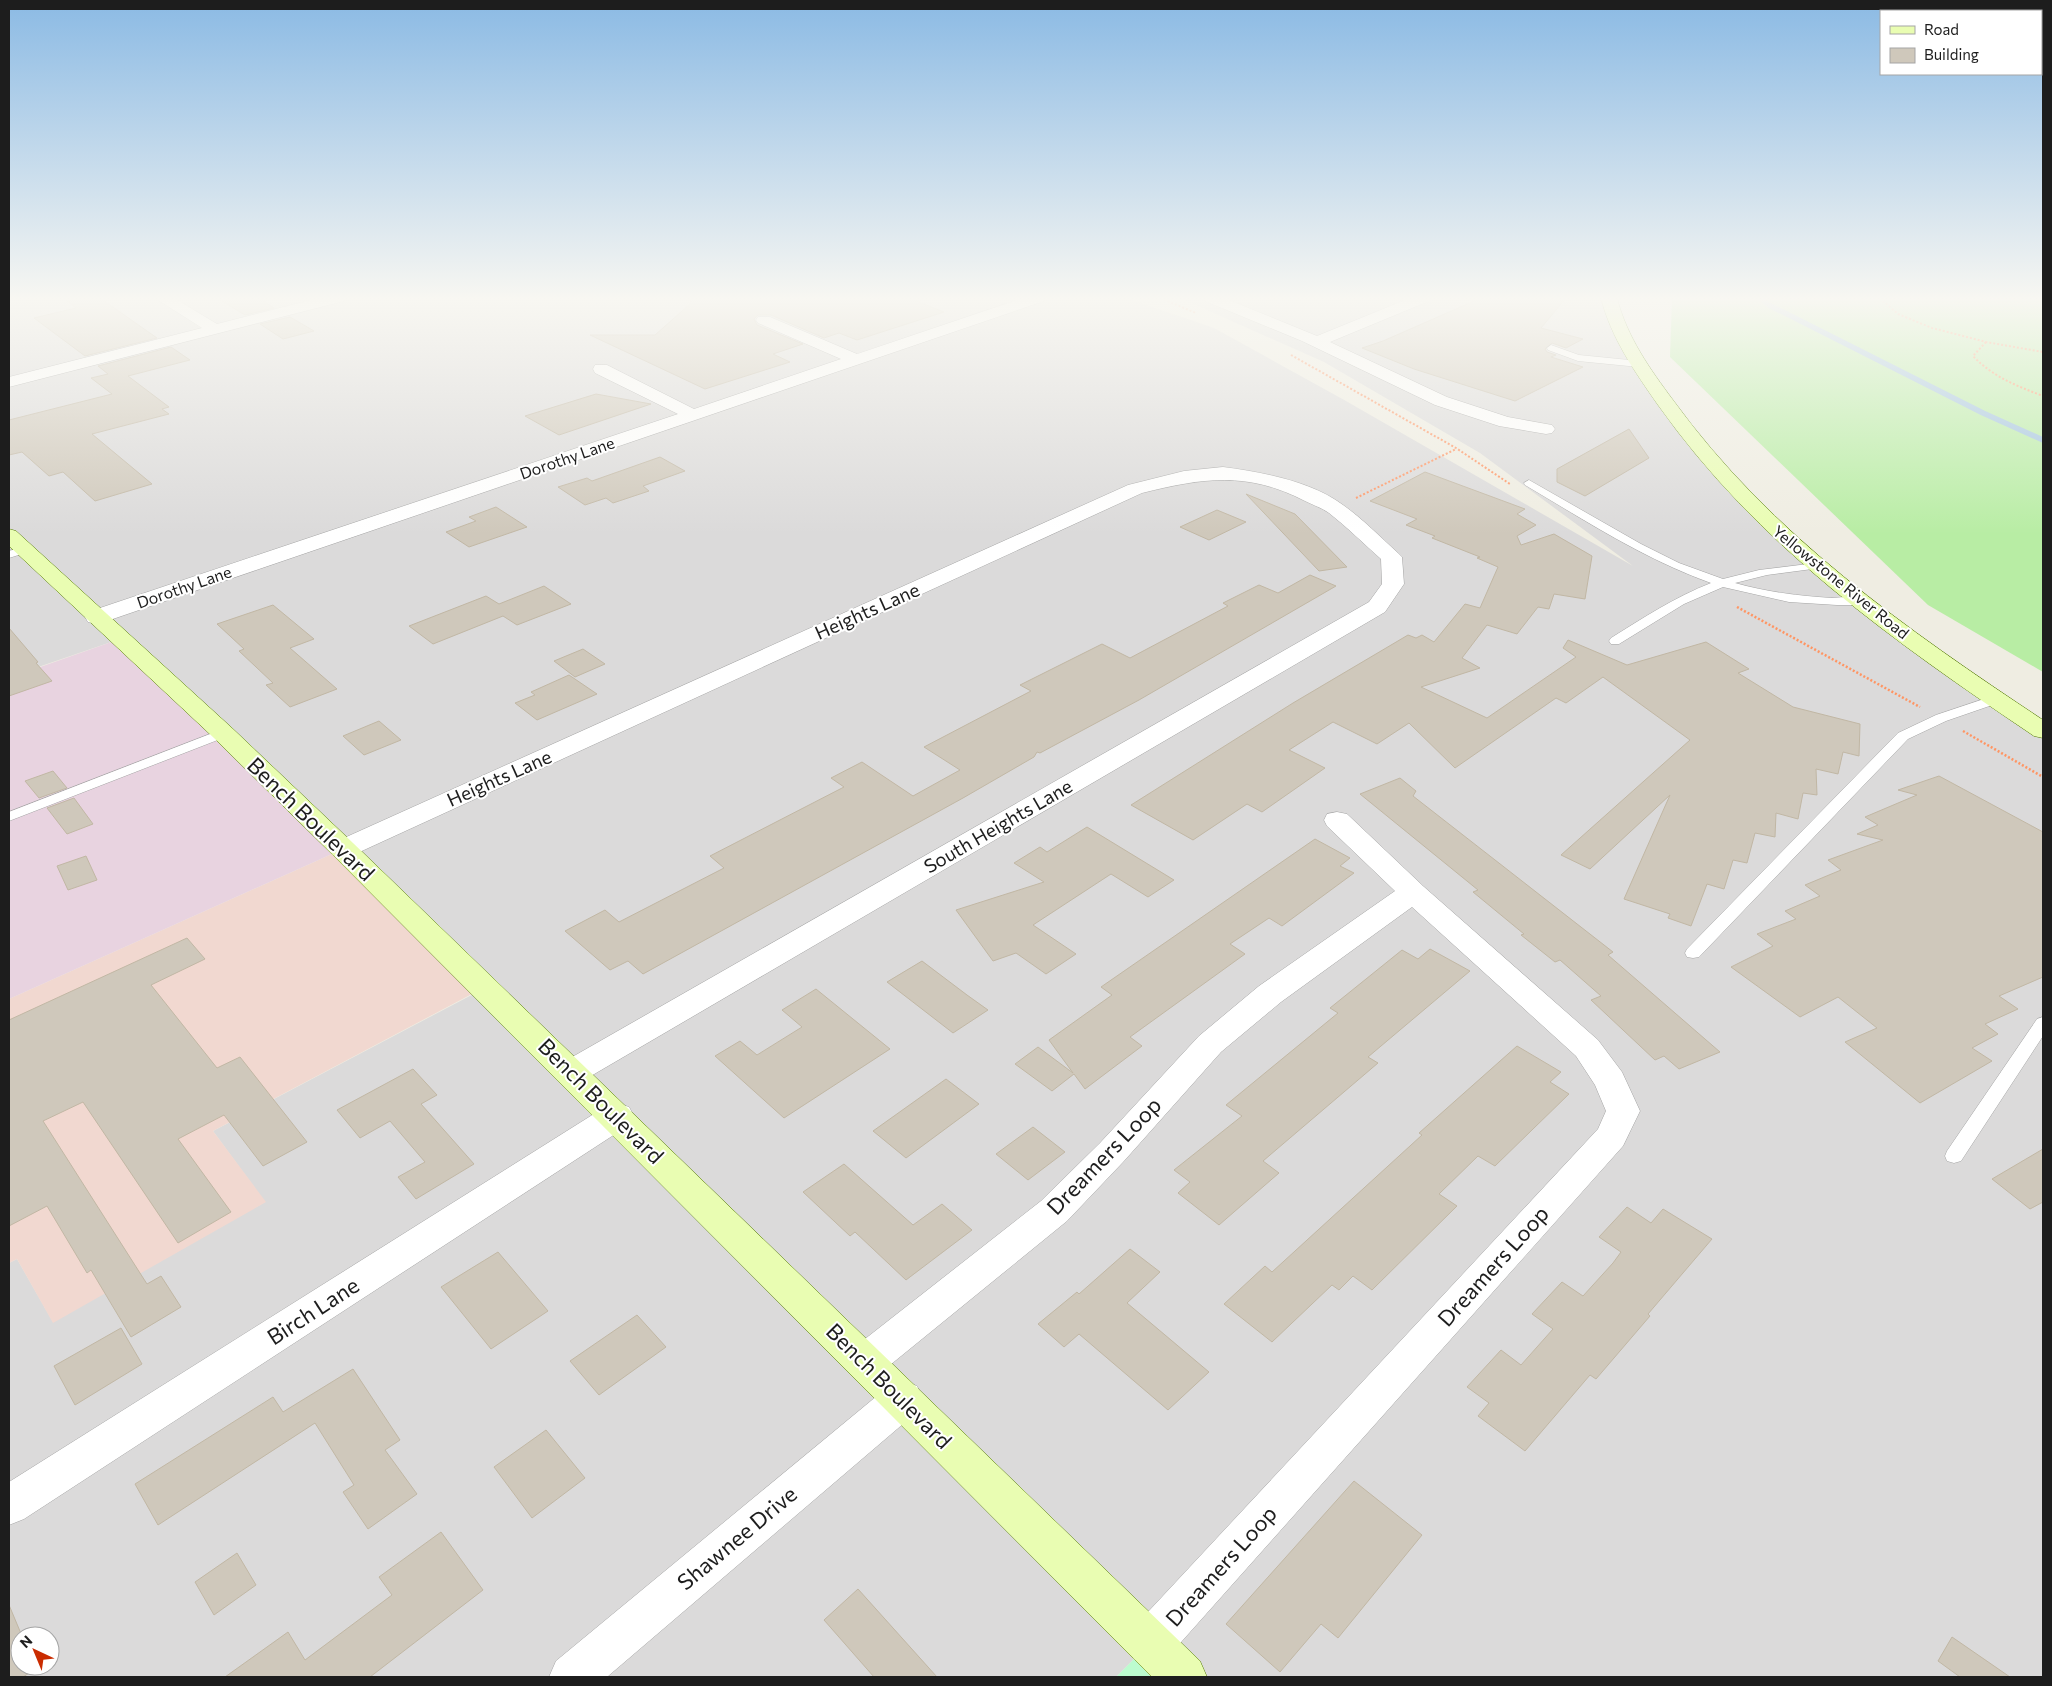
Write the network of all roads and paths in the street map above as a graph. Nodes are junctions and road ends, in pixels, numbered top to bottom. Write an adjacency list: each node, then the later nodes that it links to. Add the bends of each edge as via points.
1 (30, 377): 7 (street)
2 (616, 377): 9 (street)
3 (807, 377): 9 (street, Dorothy Lane)
4 (1390, 377): 10 (street, via 1441,401 1505,422)
5 (1647, 377): 16 (main road, Yellowstone River Road, via 1697,446 1740,495)
6 (1997, 377): 8 (path)
7 (9, 382)
8 (2043, 396)
9 (692, 415): 19 (street, Dorothy Lane)
10 (1546, 429)
11 (1456, 448): 13 (path)
12 (1529, 483): 17 (lane, via 1675,565)
13 (1335, 508): 15 (street, Heights Lane); 28 (street, Heights Lane, via 1300,490 1258,477 1224,473 1184,477 1135,489)
14 (14, 547): 19 (main road, Bench Boulevard)
15 (1390, 557): 32 (street, South Heights Lane, via 1393,584 1377,607)
16 (1816, 566): 17 (lane, via 1752,574); 18 (main road, Yellowstone River Road)
17 (1723, 583): 18 (lane, via 1789,598); 20 (lane, via 1667,606)
18 (1860, 601): 21 (main road, Yellowstone River Road)
19 (96, 617): 24 (main road, Bench Boulevard)
20 (1615, 641)
21 (1996, 700): 22 (lane); 23 (main road, Yellowstone River Road)
22 (1941, 718): 25 (path); 30 (lane, via 1903,736)
23 (2043, 731)
24 (223, 734): 26 (lane); 28 (main road, Bench Boulevard)
25 (2043, 777)
26 (9, 817)
27 (1336, 820): 29 (street, Dreamers Loop)
28 (343, 849): 32 (main road, Bench Boulevard)
29 (1413, 892): 35 (street, Dreamers Loop, via 1270,994 1210,1044 1112,1152 1054,1210); 38 (street, Dreamers Loop, via 1587,1048 1610,1081 1623,1112 1611,1138)
30 (1693, 952)
31 (2043, 1023): 34 (lane)
32 (572, 1072): 33 (main road, Bench Boulevard)
33 (616, 1116): 35 (main road, Bench Boulevard); 37 (street, Birch Lane)
34 (1954, 1156)
35 (864, 1362): 36 (main road, Bench Boulevard)
36 (902, 1399): 38 (main road, Bench Boulevard); 39 (street, Shawnee Drive)
37 (9, 1505)
38 (1150, 1643): 40 (main road, Bench Boulevard)
39 (572, 1677)
40 (1184, 1677)

